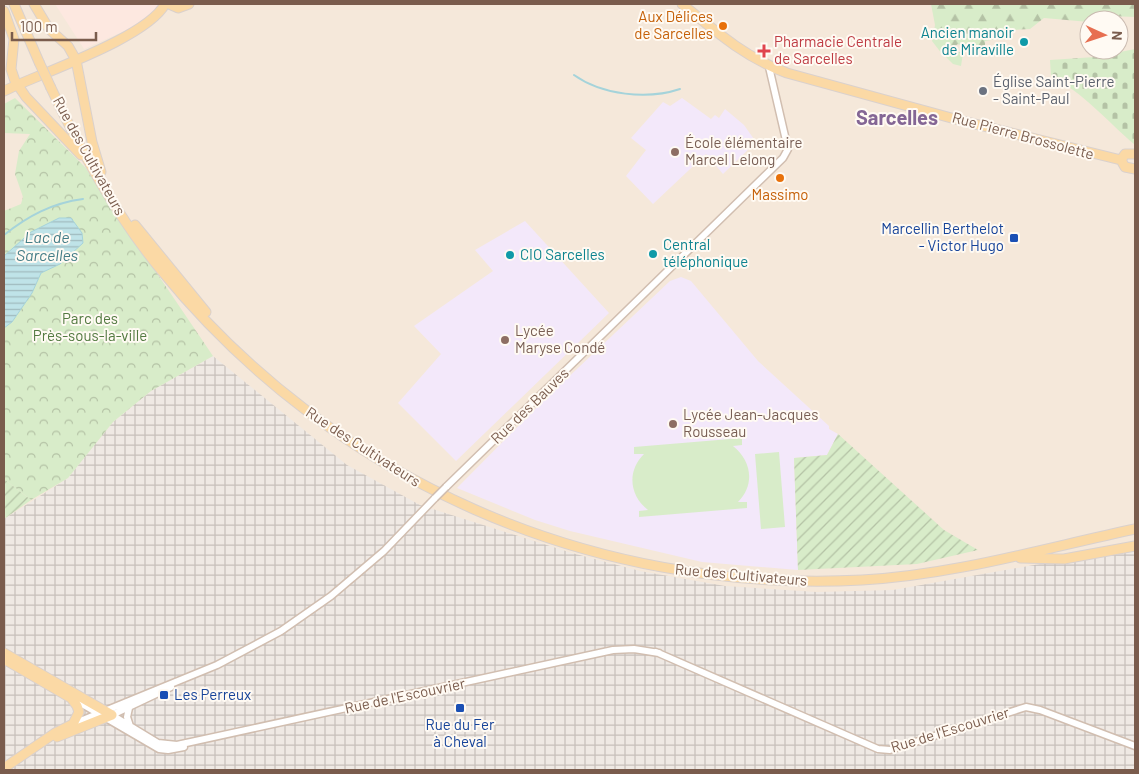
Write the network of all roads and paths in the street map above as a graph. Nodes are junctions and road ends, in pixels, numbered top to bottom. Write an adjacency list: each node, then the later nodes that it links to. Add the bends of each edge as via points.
1 (15, 4): 10 (main road, Rue des Cultivateurs)
2 (34, 4): 7 (main road, via 49,29 68,46)
3 (188, 4): 5 (main road, via 181,7)
4 (682, 4): 8 (main road, Rue Pierre Brossolette, via 737,48)
5 (170, 5): 7 (main road, via 116,41)
6 (4, 11): 9 (main road, via 14,39 12,74)
7 (76, 60): 9 (main road); 16 (main road)
8 (769, 66): 13 (main road, Rue Pierre Brossolette, via 946,116); 23 (street, Rue des Bauves, bridge, via 788,150 784,158 384,551 303,617 237,656)
9 (18, 85): 11 (main road); 14 (main road, via 43,116)
10 (53, 86): 14 (main road, Rue des Cultivateurs); 16 (main road, Rue des Cultivateurs)
11 (4, 91)
12 (1135, 154): 13 (main road, via 1125,154)
13 (1121, 160): 15 (main road, Rue Pierre Brossolette, via 1125,167)
14 (89, 162): 20 (main road, Rue des Cultivateurs, via 128,225 160,268 187,300 255,367 305,409 360,448 418,484 468,508 587,551 715,576 787,581 864,580)
15 (1135, 169)
16 (101, 172): 20 (main road, Rue des Cultivateurs, via 126,213 167,267 246,352 330,422 398,466 461,500 584,544 646,560 715,571 828,576)
17 (1135, 528): 19 (main road, Rue des Cultivateurs)
18 (1135, 546): 19 (main road, via 1064,559)
19 (980, 562): 20 (main road, Rue des Cultivateurs)
20 (969, 565)
21 (4, 653): 26 (main road)
22 (4, 659): 24 (main road)
23 (180, 681): 25 (street, Rue des Bauves); 26 (street, Rue des Bauves)
24 (70, 698): 26 (street); 27 (main road, via 79,712)
25 (129, 708): 26 (street, Rue des Bauves); 28 (street, via 126,717)
26 (102, 715): 27 (street); 28 (street, Rue de l'Escouvrier); 29 (main road); 30 (street, Rue de l'Escouvrier, via 164,750)
27 (73, 724): 29 (main road)
28 (130, 726): 30 (street, Rue de l'Escouvrier, via 162,745)
29 (43, 742): 32 (main road)
30 (196, 742): 31 (street, Rue de l'Escouvrier, via 638,645 878,749 890,750 1026,707)
31 (1135, 746)
32 (4, 768)

